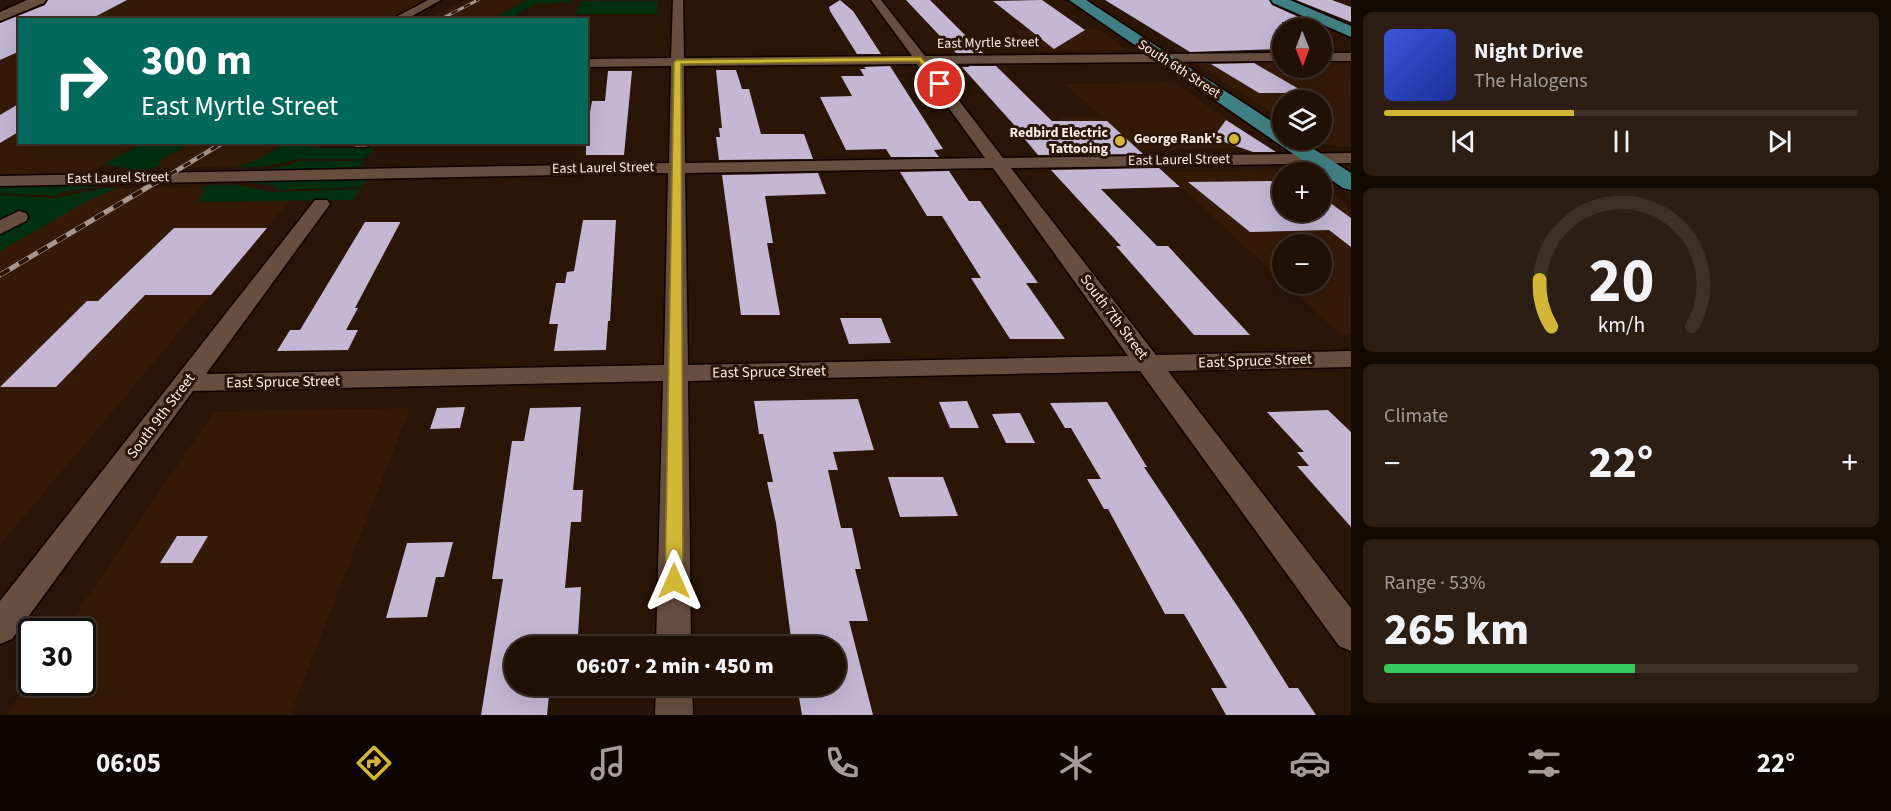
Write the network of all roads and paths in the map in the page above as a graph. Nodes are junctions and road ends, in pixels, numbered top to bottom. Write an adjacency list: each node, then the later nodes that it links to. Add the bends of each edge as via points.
1 (39, 0): 7 (street)
2 (436, 0): 8 (street)
3 (678, 0): 15 (street)
4 (876, 0): 14 (street, South 7th Street)
5 (1076, 0): 10 (main road, South 6th Street)
6 (1278, 0): 9 (main road)
7 (0, 17)
8 (399, 18)
9 (1351, 32)
10 (1160, 57): 11 (street, East Myrtle Street); 14 (street, East Myrtle Street); 17 (main road, South 6th Street)
11 (1272, 57)
12 (1332, 57): 13 (street)
13 (1351, 57)
14 (921, 59): 15 (street, East Myrtle Street); 21 (street, South 7th Street)
15 (677, 62): 16 (street, East Myrtle Street); 22 (street)
16 (588, 63)
17 (1272, 130)
18 (1301, 150): 19 (main road, South 6th Street)
19 (1313, 158): 20 (street, East Laurel Street); 21 (street, East Laurel Street); 24 (main road, South 6th Street)
20 (1351, 158)
21 (999, 163): 22 (street, East Laurel Street); 29 (street, South 7th Street)
22 (676, 167): 23 (street, East Laurel Street); 30 (street)
23 (0, 181)
24 (1351, 183)
25 (321, 204): 31 (street, South 9th Street)
26 (19, 217): 27 (street)
27 (0, 228)
28 (1351, 359): 29 (street, East Spruce Street)
29 (1149, 364): 30 (street, East Spruce Street); 33 (street, South 7th Street)
30 (674, 374): 31 (street, East Spruce Street); 34 (street)
31 (187, 383): 32 (street, South 9th Street)
32 (0, 627)
33 (1351, 635)
34 (674, 636)
35 (674, 696): 36 (street)
36 (674, 715)

